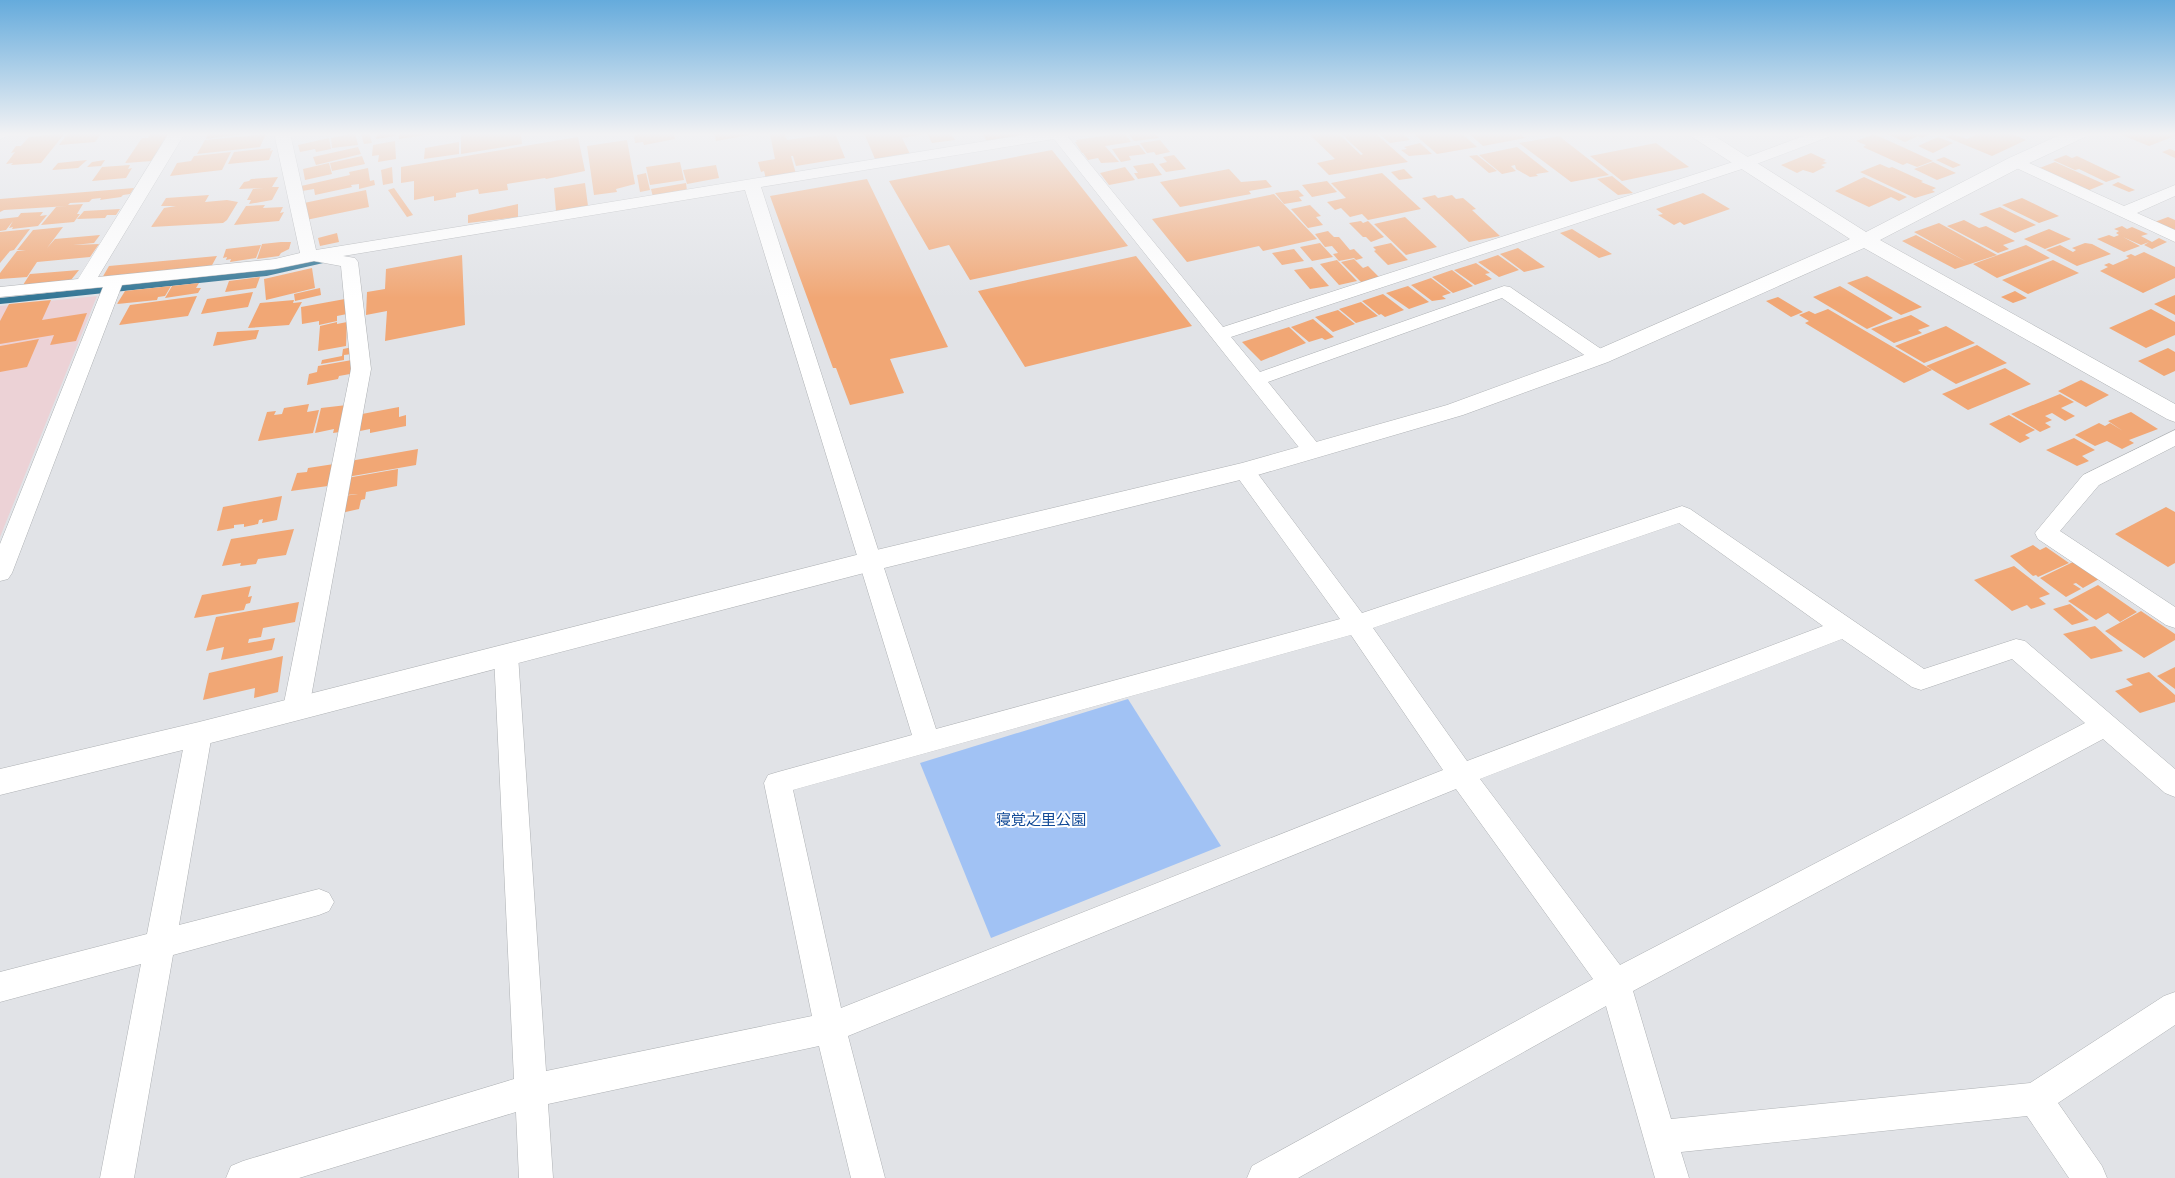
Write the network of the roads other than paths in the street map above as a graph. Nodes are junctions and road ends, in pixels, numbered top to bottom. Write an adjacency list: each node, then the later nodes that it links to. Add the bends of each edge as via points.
1 (143, 188): 16 (street)
2 (294, 188): 14 (street)
3 (715, 188): 14 (street)
4 (753, 188): 25 (street, via 831,433)
5 (1103, 188): 18 (street)
6 (1671, 188): 18 (street)
7 (1783, 188): 13 (street)
8 (1966, 188): 13 (street)
9 (2070, 188): 11 (street)
10 (2175, 190): 11 (street)
11 (2122, 213): 12 (street)
12 (2175, 237)
13 (1865, 240): 19 (street); 21 (street)
14 (309, 256): 15 (street, via 275,264); 31 (street, via 349,262 361,369)
15 (114, 280): 16 (street); 26 (street)
16 (84, 284): 17 (street)
17 (0, 292)
18 (1218, 335): 20 (street)
19 (1600, 356): 20 (street, via 1504,291); 23 (street, via 1455,410)
20 (1254, 380): 23 (street)
21 (2175, 414)
22 (2175, 438): 27 (street, via 2091,480 2046,533)
23 (1312, 450): 24 (street)
24 (1244, 471): 25 (street); 28 (street)
25 (868, 562): 30 (street); 34 (street)
26 (0, 573)
27 (2175, 619)
28 (1357, 624): 29 (street, via 1682,514); 34 (street); 35 (street)
29 (1844, 628): 32 (street, via 1921,680 2016,648); 35 (street)
30 (506, 654): 31 (street); 44 (street)
31 (296, 708): 33 (street)
32 (2105, 725): 37 (street); 40 (street)
33 (199, 734): 36 (street); 39 (street)
34 (927, 742): 43 (street, via 778,783)
35 (1461, 775): 40 (street); 43 (street)
36 (0, 782)
37 (2175, 786)
38 (319, 902): 39 (street)
39 (160, 944): 41 (street); 47 (street)
40 (1615, 984): 46 (street); 51 (street)
41 (0, 986)
42 (2175, 1007): 45 (street)
43 (830, 1028): 44 (street); 50 (street)
44 (530, 1091): 48 (street); 49 (street)
45 (2035, 1100): 46 (street); 53 (street)
46 (1661, 1137): 52 (street)
47 (117, 1178)
48 (243, 1178)
49 (536, 1178)
50 (868, 1178)
51 (1264, 1178)
52 (1672, 1178)
53 (2090, 1178)

